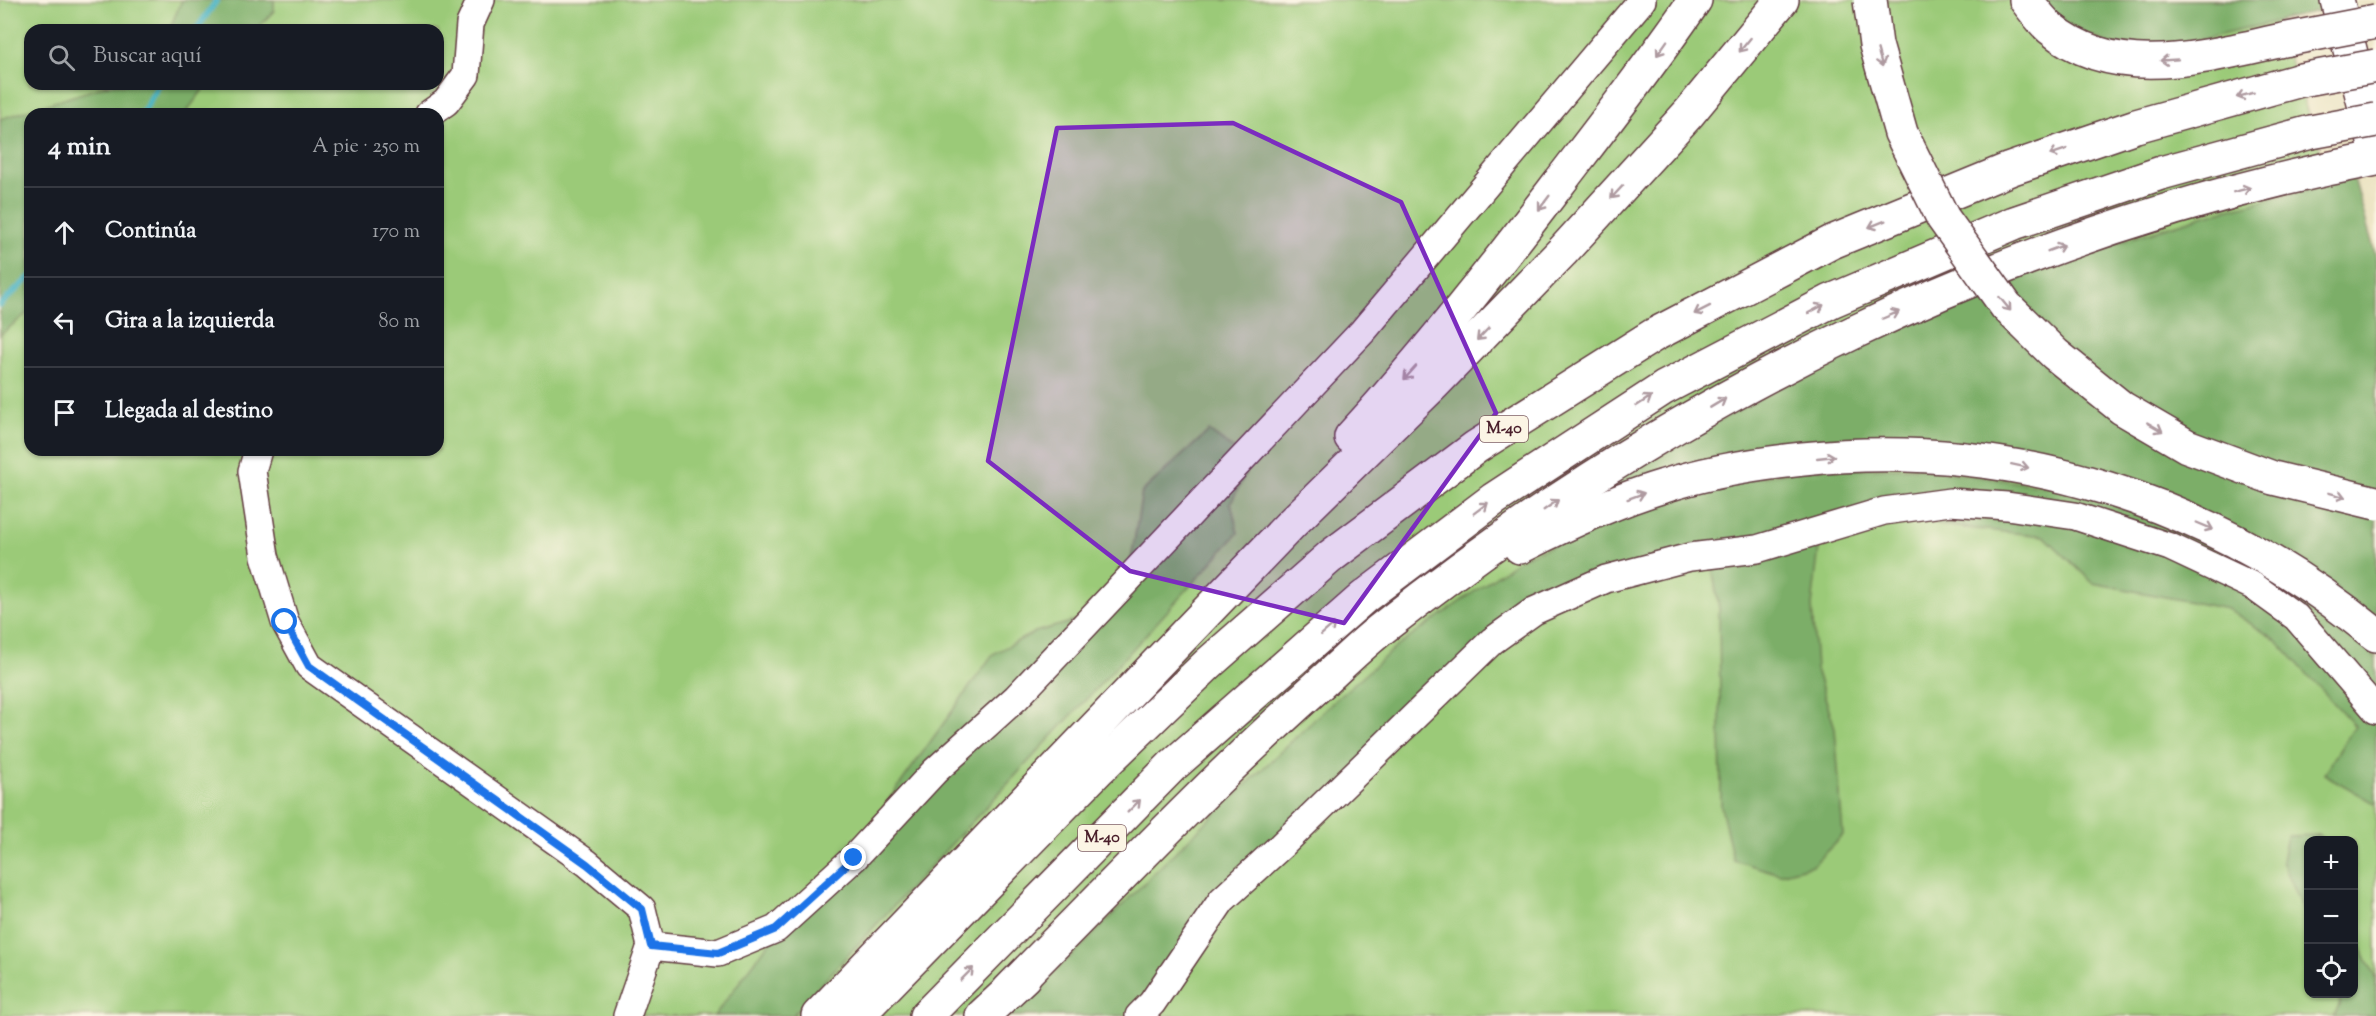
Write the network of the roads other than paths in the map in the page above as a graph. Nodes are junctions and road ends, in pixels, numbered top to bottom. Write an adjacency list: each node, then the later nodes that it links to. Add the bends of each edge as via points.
1 (481, 0): 10 (street, via 470,24 466,75)
2 (1642, 0): 18 (street, via 1363,331 1016,698 935,771 854,858 776,929 718,953)
3 (1695, 0): 21 (highway, one-way to 21, via 1657,55 1416,366)
4 (1782, 0): 21 (highway, one-way to 21, via 1689,113 1562,252 1291,524)
5 (1870, 0): 15 (highway, one-way to 15, bridge, via 1876,45 1901,133 1943,218 2006,306 2055,354 2122,408 2187,446 2273,478)
6 (2026, 0): 8 (highway, one-way to 6, bridge, via 2191,58 2135,63 2086,50 2049,27)
7 (2337, 2): 12 (highway)
8 (2376, 22)
9 (2376, 66): 22 (highway, M-40, one-way to 22, bridge, via 2301,80 2136,126 2031,162 1832,242 1654,335 1476,447 1331,556 1208,664 1100,768)
10 (438, 108)
11 (2376, 120): 23 (highway, M-40, one-way to 11, bridge, via 1172,766 1364,597 1494,499 1664,388 1831,301 2014,223 2161,173 2311,132)
12 (2376, 151)
13 (2376, 159): 19 (highway, one-way to 13, via 1245,752 1382,628 1579,486 1803,356 1993,272 2156,212)
14 (256, 456): 18 (street, via 252,471 265,556 285,622 309,666 597,871 642,909)
15 (2376, 503)
16 (2376, 635): 19 (highway, one-way to 16, via 1252,757 1414,618 1506,554 1585,515 1665,485 1755,464 1921,454 2020,466 2077,478 2217,531 2284,568)
17 (2376, 710): 25 (street, via 2296,617 2253,586 2170,547 2075,516 1950,502 1884,511 1757,549 1690,557 1606,579 1534,611 1492,641 1222,900 1152,1003)
18 (651, 946): 20 (street)
19 (1008, 991): 24 (highway)
20 (627, 1016)
21 (818, 1016)
22 (856, 1016)
23 (926, 1016)
24 (982, 1016)
25 (1139, 1016)

